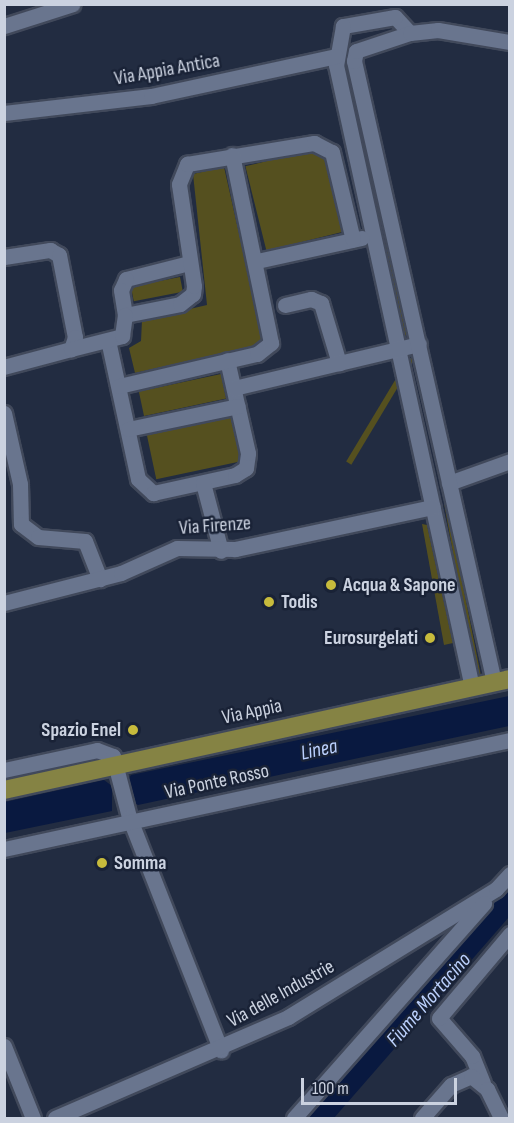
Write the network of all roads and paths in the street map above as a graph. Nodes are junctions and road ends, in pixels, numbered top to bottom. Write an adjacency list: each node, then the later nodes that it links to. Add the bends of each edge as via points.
1 (73, 4): 2 (street)
2 (4, 26)
3 (410, 33): 4 (street, via 438,30); 5 (street, via 395,17 343,26); 8 (street, via 356,51)
4 (510, 42)
5 (336, 56): 6 (street, Via Appia Antica, via 151,96); 9 (street)
6 (4, 113)
7 (232, 155): 10 (street, via 326,145 334,157); 12 (street); 13 (street, via 190,162 180,173)
8 (393, 231): 9 (street); 17 (street)
9 (372, 235): 10 (street); 19 (street)
10 (353, 240): 12 (street)
11 (4, 257): 18 (street, via 50,250 59,255 74,332)
12 (256, 261): 20 (street, via 271,343 260,353)
13 (189, 263): 15 (street, via 126,279 121,290); 15 (street, via 194,290 189,300)
14 (285, 305): 21 (street, via 311,299 321,303)
15 (125, 315): 16 (street, via 124,334)
16 (108, 340): 18 (street); 23 (street)
17 (419, 344): 19 (street); 31 (street)
18 (71, 349): 22 (street)
19 (398, 349): 21 (street); 32 (street)
20 (227, 360): 23 (street); 24 (street)
21 (339, 363): 24 (street)
22 (4, 367)
23 (119, 386): 27 (street)
24 (234, 388): 25 (street)
25 (238, 406): 27 (street); 30 (street, via 246,468)
26 (4, 413): 29 (street)
27 (128, 429): 30 (street, via 145,490 157,493)
28 (510, 461): 31 (street, Via Firenze)
29 (11, 475): 34 (street, via 24,528 38,537 85,541)
30 (203, 483): 33 (street)
31 (450, 487): 32 (street, Via Firenze); 36 (street)
32 (432, 501): 33 (street, Via Firenze); 37 (street)
33 (221, 550): 34 (street, Via Firenze, via 172,549)
34 (100, 579): 35 (street, Via Firenze)
35 (4, 603)
36 (502, 680): 37 (main road, Via Appia)
37 (472, 687): 39 (main road, Via Appia)
38 (510, 740): 42 (street, Via Ponte Rosso)
39 (117, 767): 40 (street, via 108,752 97,750); 41 (main road, Via Appia); 42 (street)
40 (4, 771)
41 (4, 790)
42 (130, 819): 43 (street, Via Ponte Rosso); 48 (street)
43 (4, 849)
44 (510, 874): 45 (street, Via delle Industrie)
45 (496, 889): 48 (street, Via delle Industrie, via 305,1008); 52 (street)
46 (510, 934): 49 (street, via 439,1018 471,1056)
47 (4, 1046): 50 (street)
48 (220, 1050): 51 (street, Via delle Industrie)
49 (483, 1083): 53 (street, via 471,1076 456,1081); 54 (street)
50 (33, 1119)
51 (55, 1119)
52 (294, 1119)
53 (422, 1119)
54 (501, 1119)

